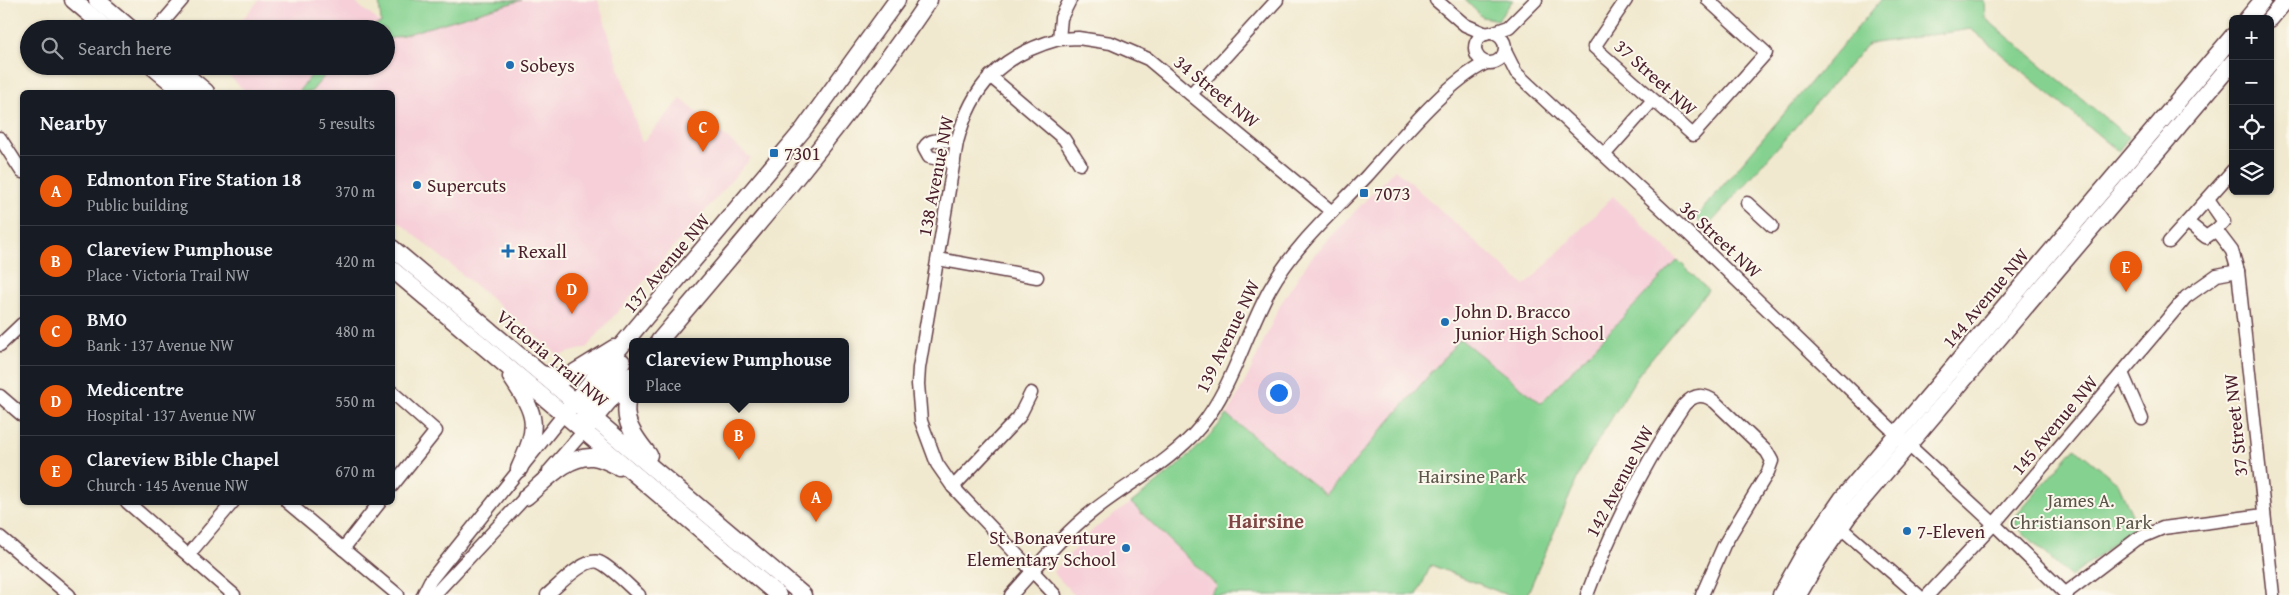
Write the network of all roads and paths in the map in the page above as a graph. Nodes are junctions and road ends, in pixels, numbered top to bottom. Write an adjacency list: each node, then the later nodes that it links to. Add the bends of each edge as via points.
1 (73, 0): 16 (main road)
2 (97, 0): 17 (main road)
3 (182, 0): 18 (street)
4 (897, 0): 57 (main road, 137 Avenue NW, via 803,130 694,262)
5 (929, 0): 58 (main road, via 822,145)
6 (1070, 0): 22 (street, via 1061,18)
7 (1277, 0): 35 (street)
8 (1436, 0): 20 (street)
9 (1536, 0): 19 (street)
10 (1626, 0): 36 (street, 37 Street NW, via 1594,47)
11 (1708, 0): 36 (street, 37 Street NW, via 1766,53 1693,135)
12 (2263, 0): 14 (main road)
13 (2286, 0): 15 (main road)
14 (2250, 15)
15 (2273, 15)
16 (96, 20)
17 (120, 20)
18 (165, 20)
19 (1516, 21): 21 (street); 25 (street)
20 (1465, 25): 21 (street); 24 (street)
21 (1489, 34): 24 (street); 25 (street, via 1500,37)
22 (1059, 39): 31 (street, 138 Avenue NW, via 1020,53); 35 (street, 34 Street NW, via 1096,40 1126,48 1148,59)
23 (2229, 41): 73 (main road, 144 Avenue NW)
24 (1475, 46): 26 (street, via 1478,58); 32 (street, 139 Avenue NW)
25 (1505, 48): 26 (street, via 1500,59); 28 (street, 36 Street NW)
26 (1489, 63): 28 (street, 36 Street NW); 32 (street, 139 Avenue NW)
27 (2229, 67): 73 (main road, 144 Avenue NW)
28 (1516, 73): 39 (street, 36 Street NW)
29 (162, 75): 33 (main road)
30 (186, 75): 34 (main road)
31 (990, 76): 38 (street, 138 Avenue NW, via 971,103); 41 (street, via 1064,139)
32 (1463, 77): 46 (street, 139 Avenue NW)
33 (180, 90)
34 (204, 90)
35 (1190, 94): 46 (street, 34 Street NW)
36 (1653, 100): 39 (street)
37 (0, 138): 42 (street)
38 (957, 142): 40 (street, 138 Avenue NW); 40 (street, via 934,140 924,148 929,157)
39 (1604, 155): 73 (street, 36 Street NW)
40 (954, 162): 52 (street, 138 Avenue NW)
41 (1080, 164)
42 (20, 169)
43 (2229, 176): 44 (street)
44 (2208, 199): 47 (street); 49 (street, via 2224,222)
45 (1747, 203): 48 (street)
46 (1332, 212): 90 (street, 139 Avenue NW, via 1277,278 1258,312 1222,394 1198,428 1173,453 1090,513)
47 (2187, 222): 49 (street, via 2206,237); 50 (street)
48 (1772, 226)
49 (2216, 230): 53 (street, 37 Street NW, via 2232,251)
50 (2169, 242)
51 (395, 251): 63 (main road, Victoria Trail NW)
52 (938, 260): 55 (street, 138 Avenue NW); 78 (street, 138 Avenue NW, via 919,368 919,400 928,444)
53 (2238, 271): 64 (street, 145 Avenue NW, via 2217,275 2186,297); 84 (street, 37 Street NW)
54 (395, 272): 62 (main road, Victoria Trail NW)
55 (1037, 277)
56 (20, 326): 59 (street)
57 (637, 338)
58 (661, 338)
59 (0, 345)
60 (629, 345): 63 (main road, via 566,377)
61 (629, 348): 71 (main road, 137 Avenue NW)
62 (500, 360): 71 (main road, Victoria Trail NW); 74 (main road, via 533,415 531,441)
63 (540, 373): 71 (main road, Victoria Trail NW)
64 (2122, 373): 72 (street, 145 Avenue NW); 85 (street, 145 Avenue NW)
65 (629, 376): 71 (main road, 137 Avenue NW)
66 (629, 392): 77 (main road, via 626,421 634,438)
67 (1031, 393): 78 (street, via 1019,417)
68 (395, 395): 76 (street, via 436,431)
69 (0, 396): 70 (street)
70 (20, 413)
71 (580, 415): 74 (street, 137 Avenue NW); 75 (main road, Victoria Trail NW); 77 (main road, Victoria Trail NW); 79 (street, 137 Avenue NW)
72 (2142, 419)
73 (1903, 439): 85 (street, 36 Street NW); 86 (main road, 144 Avenue NW); 105 (main road, 144 Avenue NW, via 1842,499 1804,554)
74 (519, 469): 95 (street, 137 Avenue NW, via 430,581)
75 (635, 474): 79 (main road, via 601,458 578,458 567,463); 99 (main road, Victoria Trail NW)
76 (395, 482)
77 (670, 482): 100 (main road, Victoria Trail NW)
78 (952, 486): 90 (street, 138 Avenue NW)
79 (526, 497): 96 (street, 137 Avenue NW)
80 (131, 505): 89 (street)
81 (230, 505): 89 (street)
82 (291, 505): 88 (street)
83 (378, 505): 88 (street)
84 (2264, 515): 91 (street, via 2163,528 2137,539); 109 (street, 37 Street NW)
85 (1994, 524): 91 (street, 36 Street NW); 108 (street, 145 Avenue NW)
86 (1840, 528): 106 (main road, 144 Avenue NW); 107 (street)
87 (0, 537): 92 (street)
88 (343, 549): 94 (street)
89 (188, 554): 93 (street)
90 (1032, 572): 101 (street, 139 Avenue NW); 102 (street, 138 Avenue NW)
91 (2066, 594)
92 (69, 595)
93 (234, 595)
94 (398, 595)
95 (423, 595)
96 (434, 595)
97 (547, 595): 98 (street, via 594,561 603,564)
98 (639, 595)
99 (778, 595)
100 (803, 595)
101 (1011, 595)
102 (1055, 595)
103 (1586, 595): 104 (street, 142 Avenue NW, via 1636,480 1684,405 1700,395 1715,402 1767,452 1772,461 1724,545)
104 (1702, 595)
105 (1781, 595)
106 (1798, 595)
107 (1918, 595)
108 (1928, 595)
109 (2273, 595)

